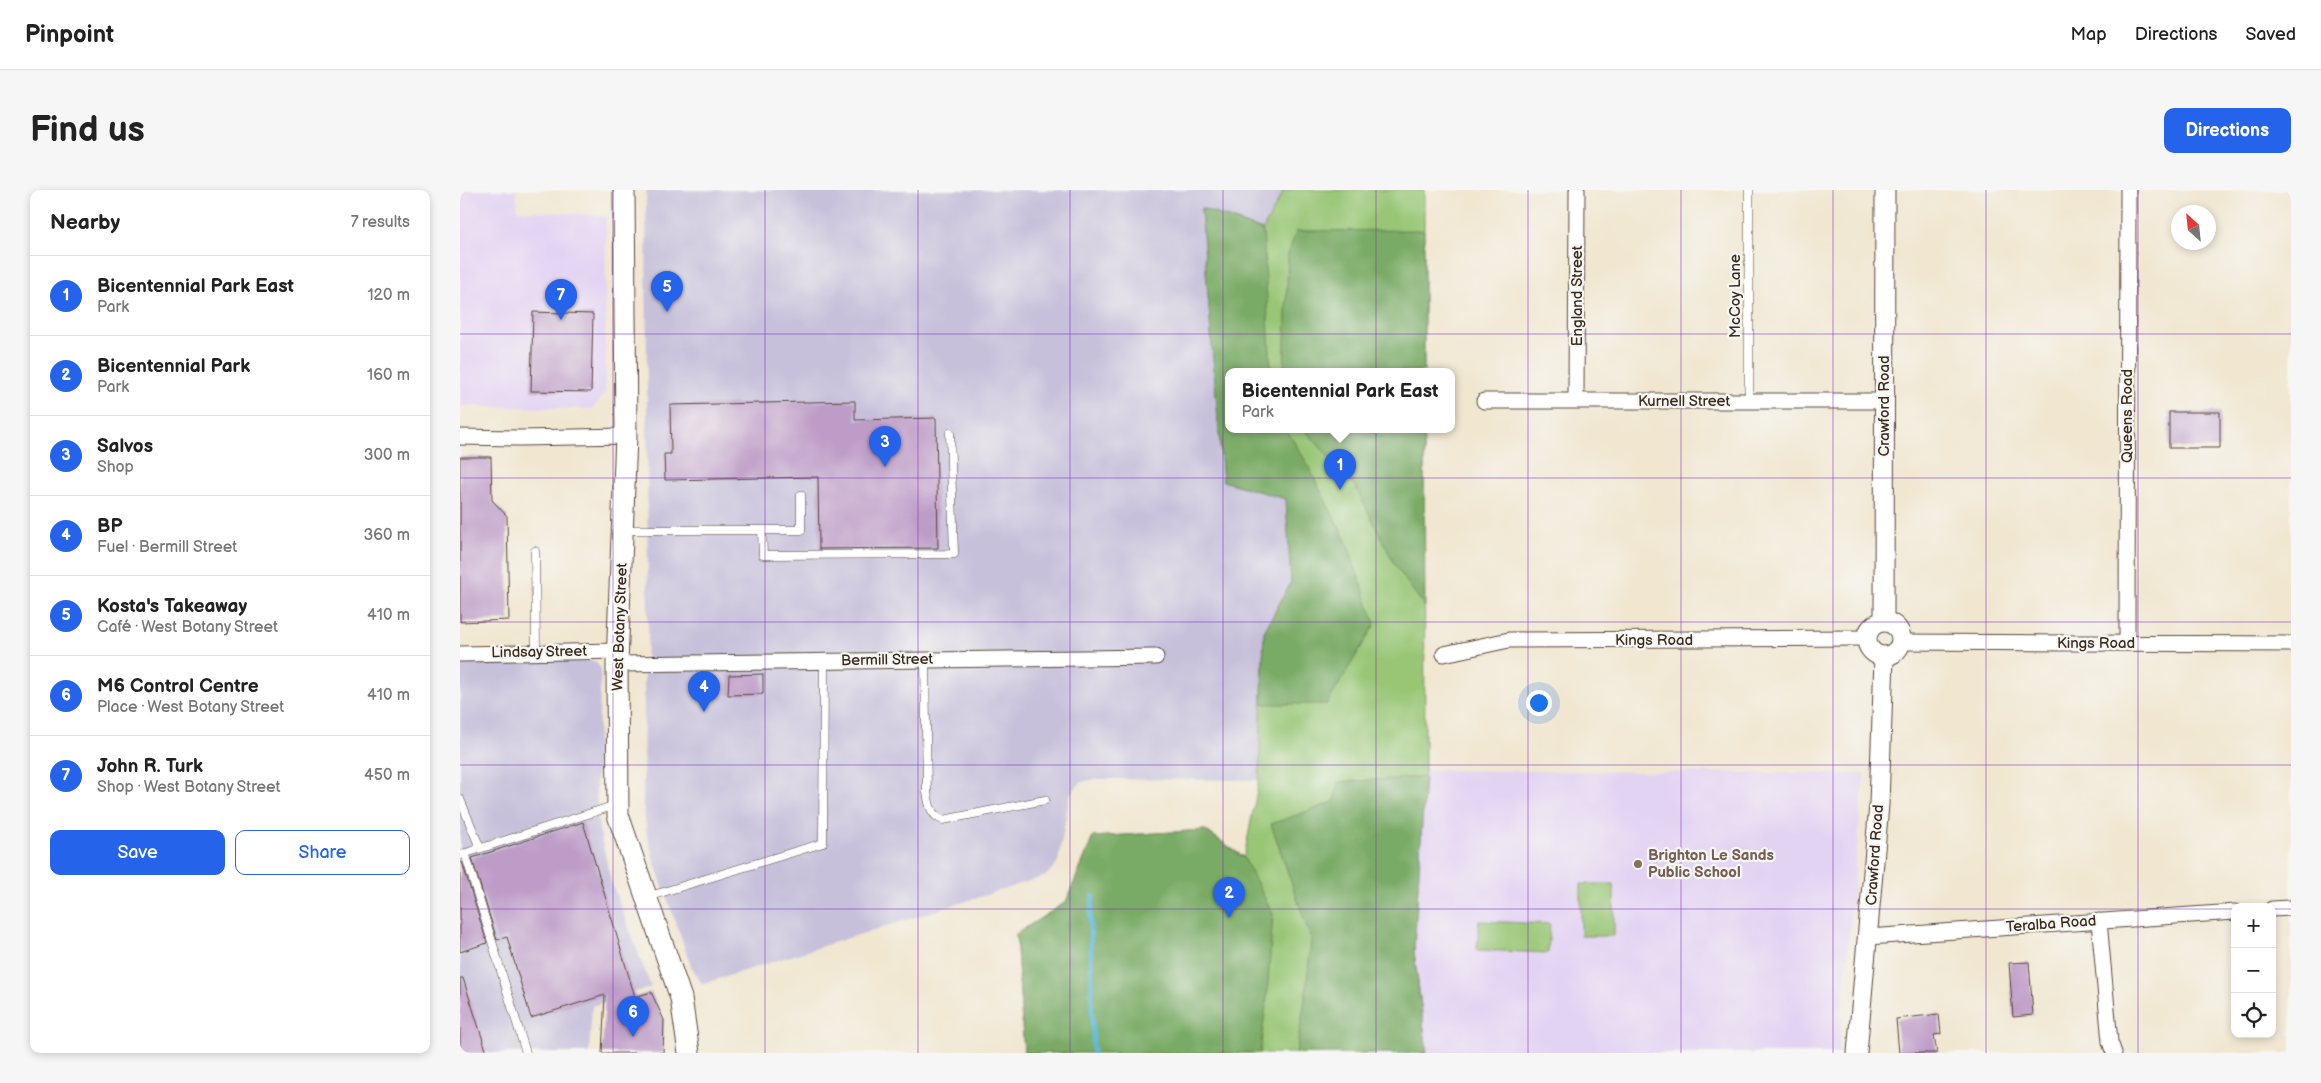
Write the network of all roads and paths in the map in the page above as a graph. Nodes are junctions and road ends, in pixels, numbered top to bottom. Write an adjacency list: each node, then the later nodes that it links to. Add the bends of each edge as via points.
1 (624, 190): 11 (main road, West Botany Street)
2 (1577, 190): 7 (street, England Street)
3 (1750, 190): 8 (lane, McCoy Lane)
4 (1885, 190): 9 (street, Crawford Road)
5 (2128, 190): 20 (street, Queens Road)
6 (1484, 401): 7 (street, Kurnell Street)
7 (1576, 401): 8 (street, Kurnell Street)
8 (1749, 401): 9 (street, Kurnell Street)
9 (1884, 401): 17 (street, Crawford Road)
10 (950, 433): 15 (lane, via 954,554 763,555)
11 (626, 436): 12 (street); 14 (main road, West Botany Street)
12 (460, 437)
13 (800, 495): 15 (lane, via 802,530)
14 (623, 530): 15 (lane); 27 (main road, West Botany Street)
15 (762, 530)
16 (535, 551): 22 (lane)
17 (1884, 622): 18 (street, via 1872,626); 19 (street, via 1897,628)
18 (1866, 638): 24 (street, Kings Road, via 1509,640); 26 (street, via 1871,652)
19 (1901, 642): 20 (street, Kings Road); 26 (street, via 1895,652)
20 (2127, 643): 21 (street, Kings Road)
21 (2291, 644)
22 (536, 652): 23 (street, Lindsay Street); 27 (street, Lindsay Street)
23 (460, 654)
24 (1444, 654)
25 (1156, 657): 28 (street, Bermill Street)
26 (1884, 657): 40 (street, Crawford Road, via 1879,805)
27 (618, 658): 29 (street, Bermill Street); 32 (main road, West Botany Street)
28 (925, 660): 29 (street, Bermill Street); 31 (lane, via 927,792 936,817 942,820)
29 (824, 661): 35 (lane, via 823,843)
30 (460, 799): 33 (lane)
31 (1045, 800)
32 (618, 805): 33 (lane); 35 (main road, West Botany Street, via 618,815)
33 (480, 848): 34 (lane)
34 (463, 854): 41 (lane)
35 (646, 897): 42 (main road, West Botany Street, via 681,998)
36 (2291, 908): 37 (street)
37 (2276, 909)
38 (2231, 912): 39 (street, Teralba Road)
39 (2099, 921): 40 (street, Teralba Road); 44 (street, via 2110,1042)
40 (1868, 937): 43 (street, Crawford Road)
41 (526, 1053)
42 (688, 1053)
43 (1857, 1053)
44 (2114, 1053)

